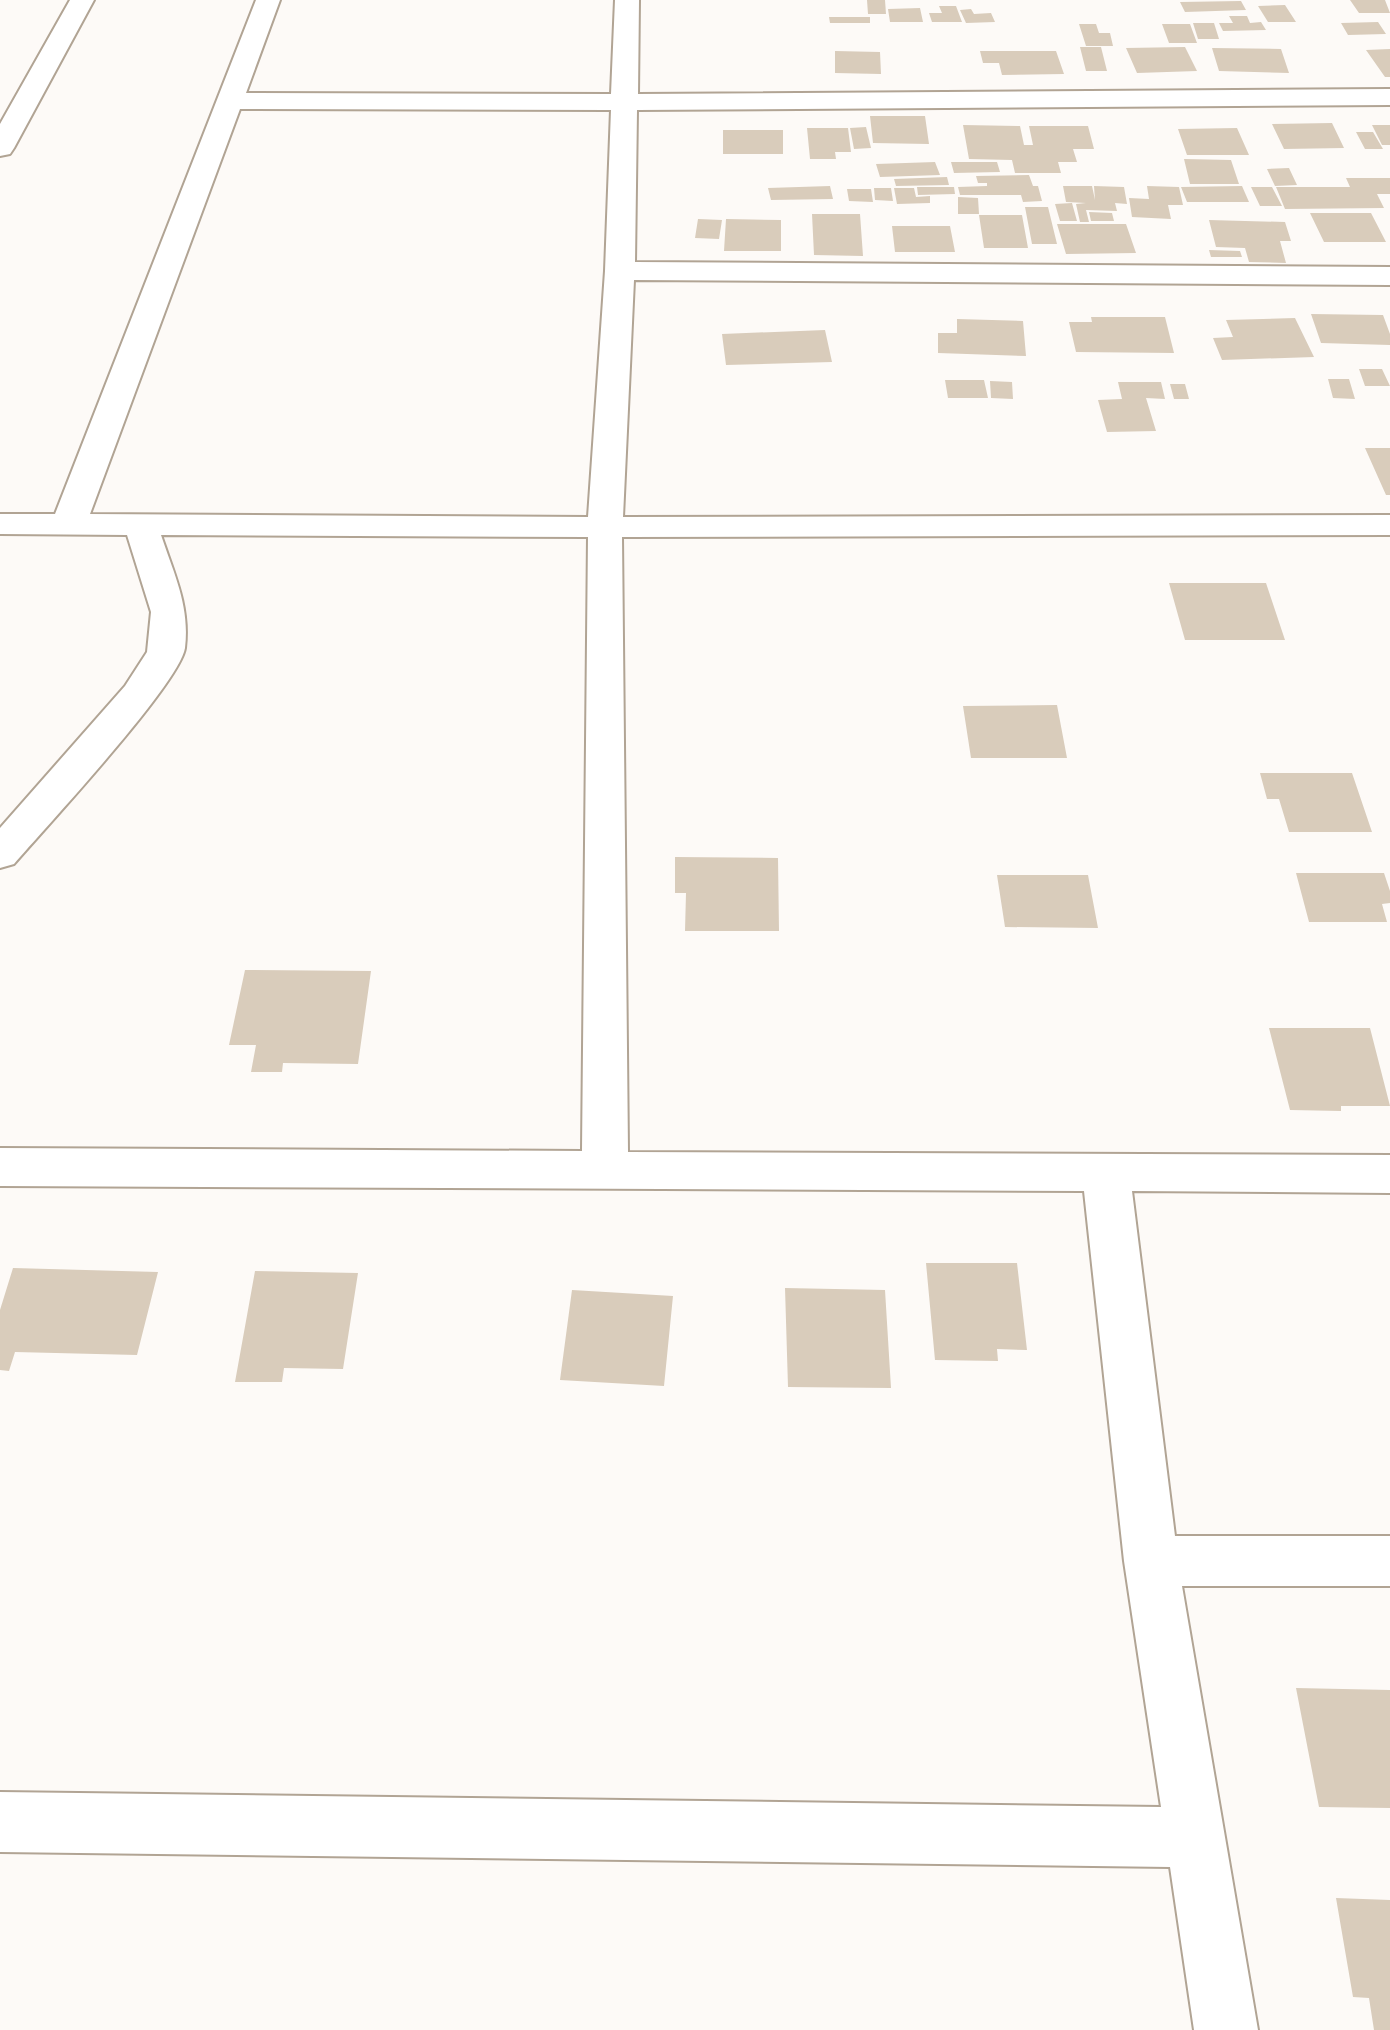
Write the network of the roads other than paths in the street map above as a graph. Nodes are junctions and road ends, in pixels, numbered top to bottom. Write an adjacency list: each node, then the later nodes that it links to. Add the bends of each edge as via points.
1 (82, 0): 5 (street)
2 (268, 0): 7 (street)
3 (627, 0): 8 (street)
4 (1390, 97): 8 (street)
5 (27, 98): 6 (street); 9 (street)
6 (0, 99)
7 (231, 101): 8 (street); 14 (street)
8 (623, 102): 10 (street)
9 (0, 148)
10 (620, 271): 11 (street); 16 (street)
11 (1390, 276)
12 (0, 524): 14 (street)
13 (1390, 525): 16 (street)
14 (68, 526): 15 (street)
15 (141, 526): 16 (street); 17 (street, via 169,612 166,652 138,695)
16 (605, 527): 19 (street)
17 (0, 854)
18 (0, 1167): 19 (street)
19 (605, 1170): 20 (street)
20 (1106, 1174): 21 (street); 22 (street)
21 (1390, 1174)
22 (1151, 1561): 23 (street); 25 (street)
23 (1390, 1561)
24 (0, 1822): 25 (street)
25 (1194, 1837): 26 (street)
26 (1226, 2030)

